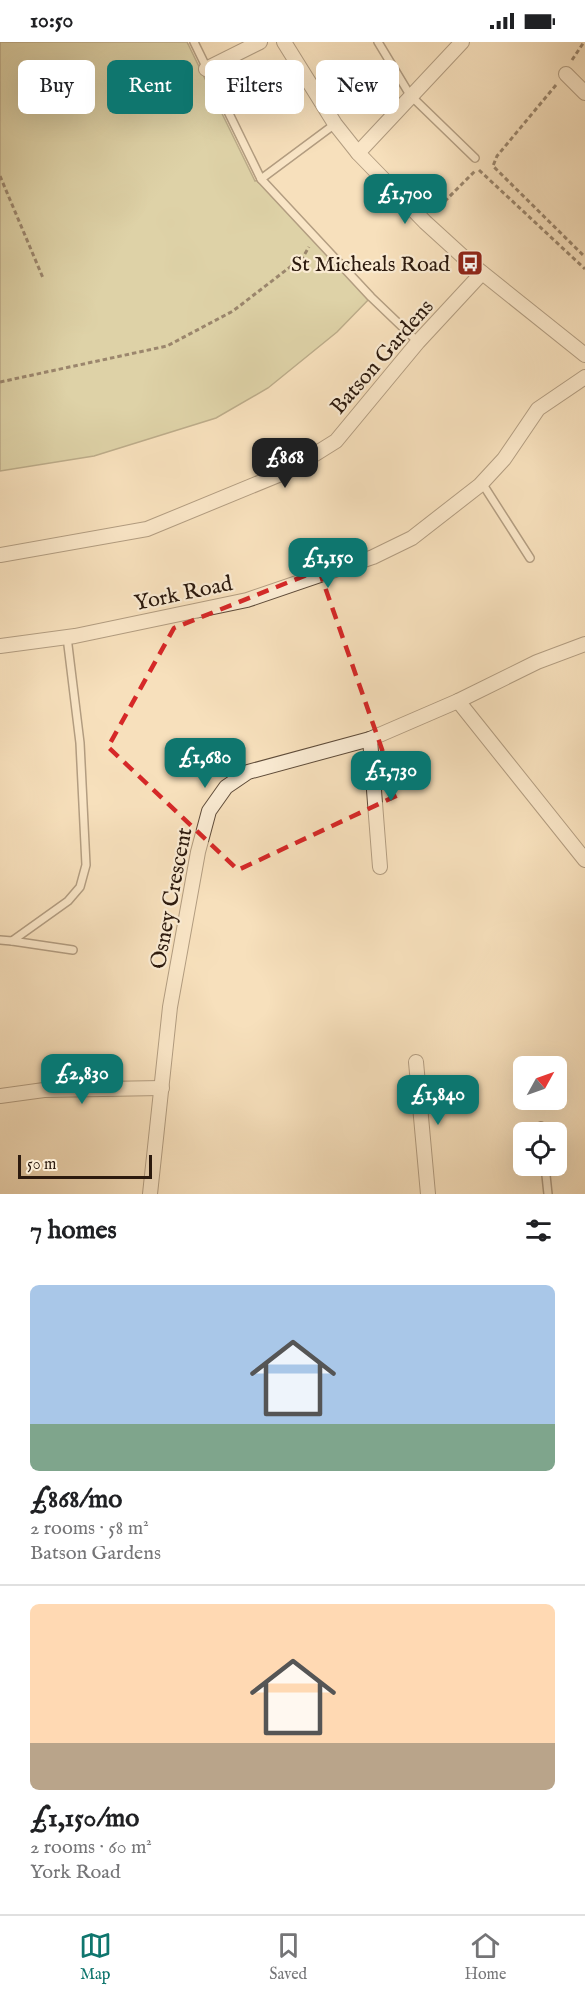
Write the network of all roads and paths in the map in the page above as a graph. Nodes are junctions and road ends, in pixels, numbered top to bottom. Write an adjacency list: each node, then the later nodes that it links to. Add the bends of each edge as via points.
1 (194, 42): 8 (lane)
2 (260, 42): 7 (street)
3 (284, 42): 13 (street)
4 (378, 42): 11 (lane)
5 (462, 42): 11 (street)
6 (584, 42): 9 (path)
7 (224, 60)
8 (205, 67)
9 (566, 74): 10 (street); 20 (path, via 493,166)
10 (585, 93)
11 (410, 95): 14 (street); 15 (lane)
12 (228, 114): 17 (lane)
13 (335, 124): 14 (street); 17 (lane)
14 (358, 153): 18 (street)
15 (475, 158)
16 (0, 176): 23 (path)
17 (261, 179): 24 (lane)
18 (424, 222): 21 (path, via 478,168); 22 (street)
19 (310, 245): 27 (path, via 303,257 233,311 167,346)
20 (585, 257)
21 (585, 268)
22 (482, 273): 24 (street, Batson Gardens); 25 (street)
23 (43, 278)
24 (418, 342): 29 (street, Batson Gardens, via 336,441 288,471 147,529)
25 (585, 355)
26 (585, 376): 28 (street, York Road, via 538,409 504,459)
27 (0, 382)
28 (482, 483): 30 (lane); 31 (street, York Road, via 412,538 373,557 247,600)
29 (0, 555)
30 (530, 558)
31 (67, 637): 33 (street, York Road); 39 (lane, via 80,743 86,865 80,887 68,901)
32 (585, 644): 34 (street, Osney Crescent, via 537,662)
33 (0, 646)
34 (459, 701): 35 (street, Osney Crescent); 36 (street)
35 (370, 739): 37 (street); 42 (street, Osney Crescent, via 248,772 226,787 209,811 170,1007)
36 (585, 860)
37 (380, 867)
38 (0, 940): 39 (lane)
39 (12, 942): 40 (lane)
40 (74, 950)
41 (416, 1062): 46 (street)
42 (162, 1088): 43 (street, via 44,1090); 45 (street, Osney Crescent)
43 (0, 1096)
44 (546, 1176): 47 (lane)
45 (150, 1194)
46 (428, 1194)
47 (548, 1194)

